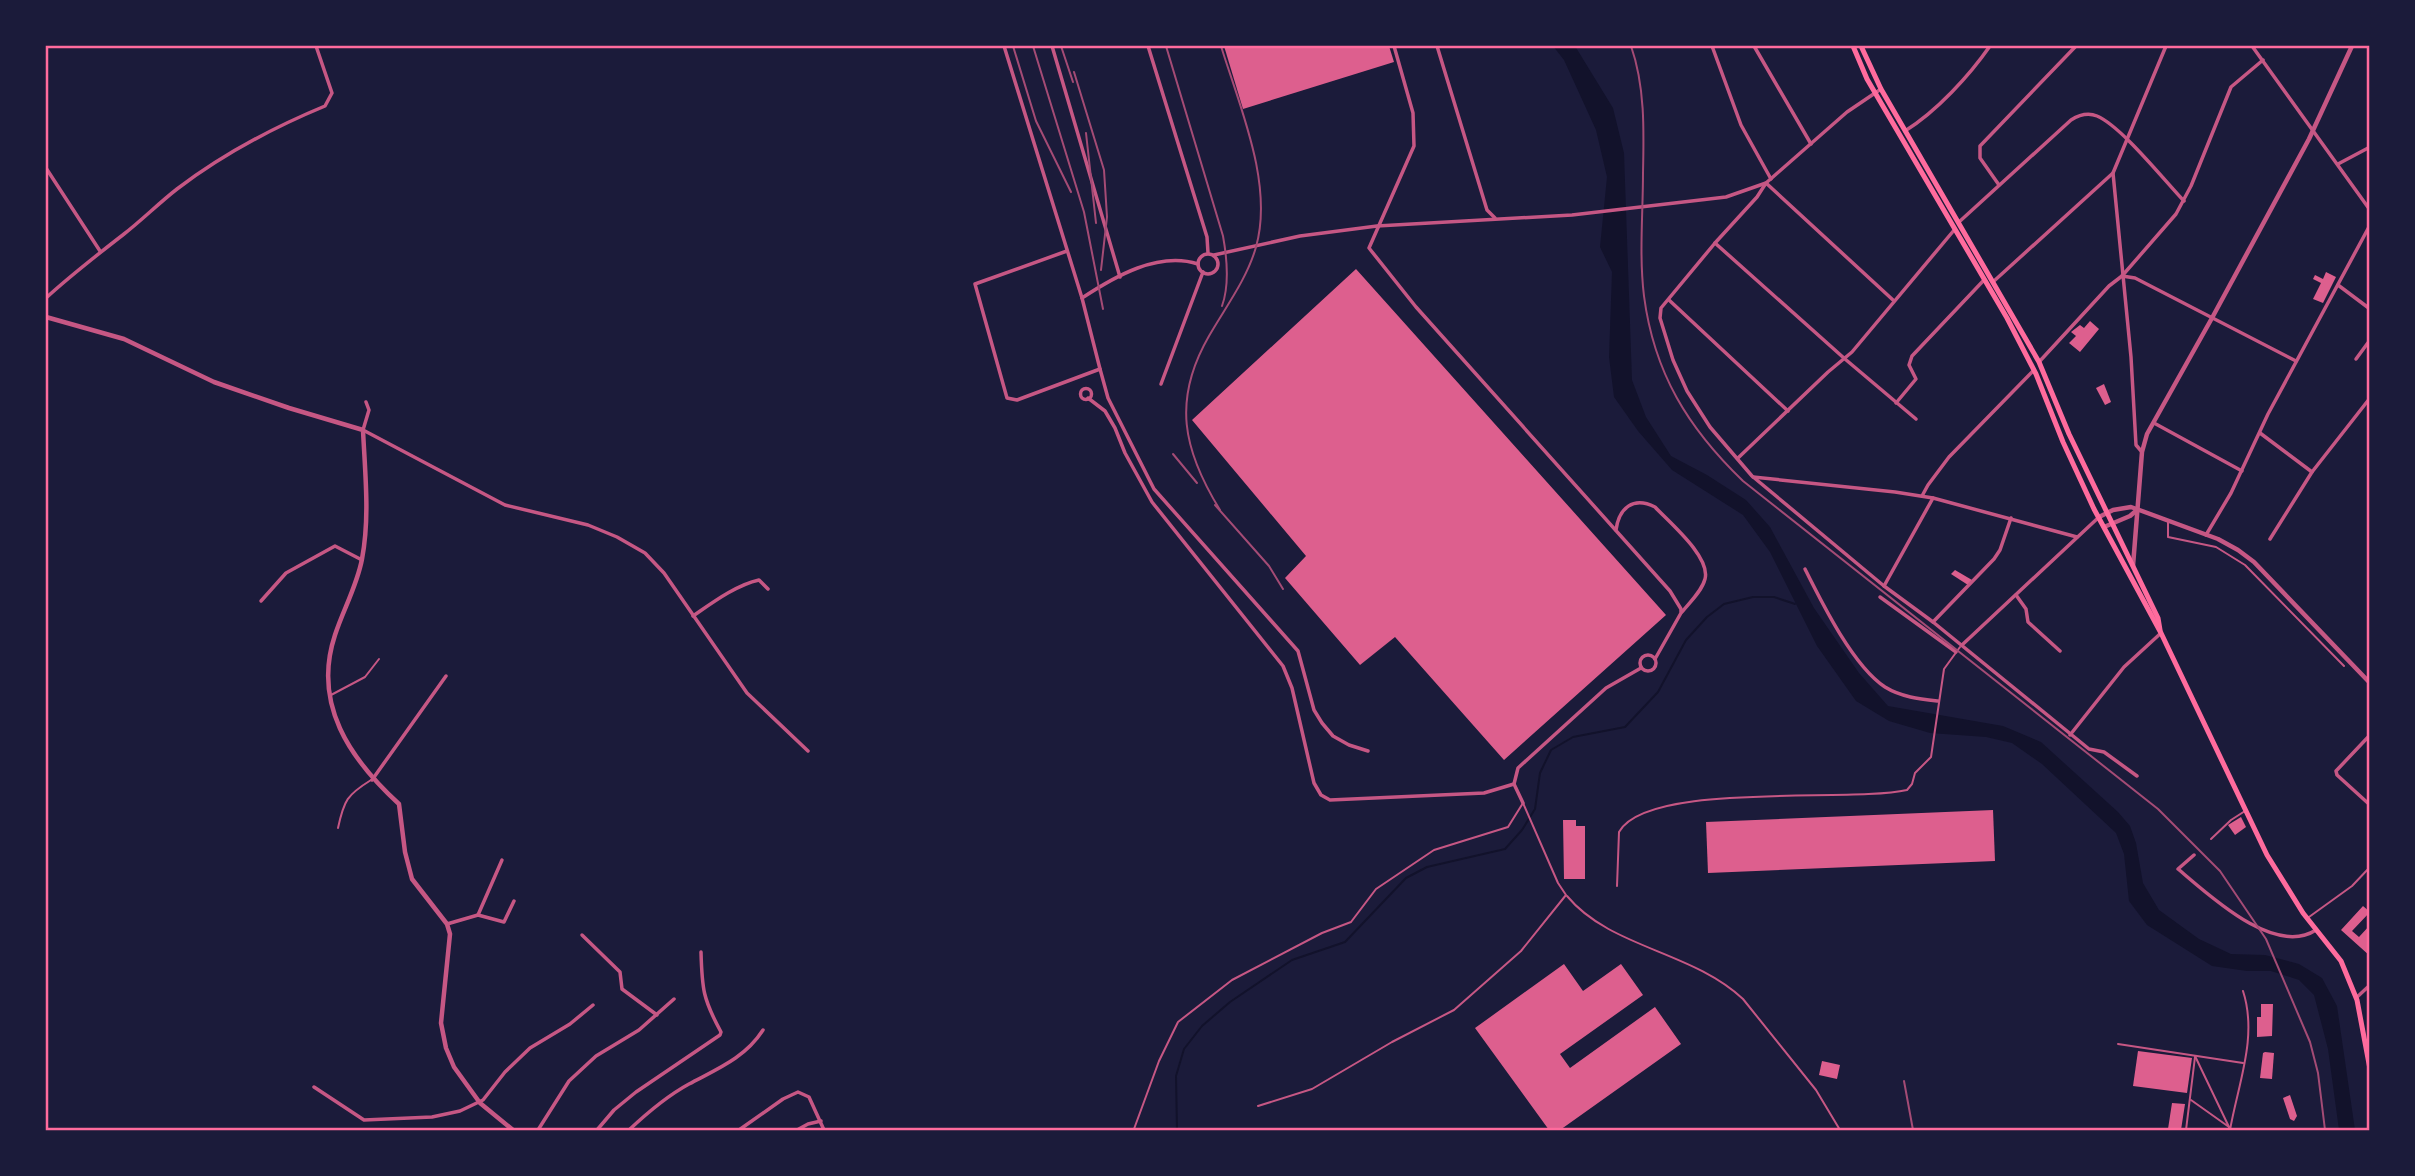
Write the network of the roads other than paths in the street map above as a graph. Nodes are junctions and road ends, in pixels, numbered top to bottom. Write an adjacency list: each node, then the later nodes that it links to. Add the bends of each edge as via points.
1 (316, 46): 39 (street, via 332,93 325,106 235,149)
2 (1004, 46): 40 (street)
3 (1052, 46): 46 (street)
4 (1148, 46): 41 (street, via 1207,237)
5 (1394, 46): 36 (street, via 1413,113 1414,146)
6 (1437, 46): 33 (street, via 1487,210)
7 (1712, 46): 26 (street, via 1741,125)
8 (1754, 46): 21 (street)
9 (1853, 46): 17 (main road)
10 (1861, 46): 17 (main road)
11 (1990, 46): 19 (street, via 1950,95)
12 (2076, 46): 28 (street, via 1980,146 1980,158)
13 (2165, 46): 20 (street)
14 (2252, 46): 16 (street)
15 (2352, 46): 18 (street)
16 (2263, 60): 18 (street); 31 (street, via 2229,90)
17 (1878, 90): 19 (main road); 21 (street); 37 (main road)
18 (2313, 129): 23 (street); 56 (street)
19 (1905, 131): 34 (main road)
20 (2126, 138): 25 (street); 28 (street, via 2097,116 2076,117); 31 (street)
21 (1811, 144): 26 (street)
22 (2370, 147): 23 (street)
23 (2337, 165): 32 (street)
24 (46, 168): 39 (street)
25 (2113, 173): 45 (street); 48 (street)
26 (1771, 179): 27 (street)
27 (1766, 183): 29 (street); 30 (street); 53 (street)
28 (1999, 185): 34 (street)
29 (1750, 189): 30 (street); 33 (street, via 1720,199 1653,207)
30 (1757, 197): 38 (street)
31 (2184, 201): 45 (street)
32 (2370, 210)
33 (1496, 219): 36 (street)
34 (1959, 222): 48 (main road)
35 (2370, 225): 49 (street)
36 (1377, 226): 42 (street, via 1300,236); 88 (street, via 1369,248 1416,307)
37 (1955, 229): 47 (main road); 53 (street)
38 (1715, 243): 52 (street); 58 (street)
39 (100, 251): 50 (street)
40 (1067, 251): 51 (street); 62 (street, via 975,284 1004,391 1007,398 1017,400)
41 (1208, 254): 42 (street); 43 (street)
42 (1214, 256): 44 (street, via 1217,269)
43 (1198, 264): 44 (street); 46 (street, via 1165,261)
44 (1203, 272): 64 (street)
45 (2122, 276): 56 (street, via 2135,278); 61 (street); 74 (street, via 2136,445)
46 (1120, 277): 51 (street)
47 (1984, 280): 63 (main road); 68 (street, via 1912,356 1909,365 1916,379)
48 (1994, 281): 61 (main road)
49 (2338, 285): 54 (street); 60 (street)
50 (46, 298)
51 (1082, 298): 62 (street)
52 (1669, 299): 69 (street); 75 (street, via 1659,316 1687,391)
53 (1893, 300): 58 (street)
54 (2370, 309)
55 (46, 317): 72 (street, via 124,339 214,382)
56 (2212, 318): 60 (street); 71 (street)
57 (2370, 340): 59 (street)
58 (1844, 359): 68 (street); 69 (street)
59 (2356, 359)
60 (2296, 361): 73 (street)
61 (2039, 362): 82 (main road)
62 (1101, 369): 118 (street, via 1108,398 1154,489 1298,651 1309,696 1322,723 1333,736)
63 (2034, 370): 79 (street, via 1949,457); 83 (main road)
64 (1161, 384)
65 (1088, 398): 121 (street, via 1105,411 1152,502 1283,666 1321,795 1348,800 1484,793)
66 (2370, 398): 77 (street)
67 (366, 402): 72 (street, via 369,410)
68 (1896, 403): 70 (street)
69 (1788, 411): 75 (street)
70 (1916, 419)
71 (2152, 422): 74 (street); 76 (street)
72 (363, 430): 92 (street, via 366,501); 101 (street, via 505,505 578,522 635,547 656,562)
73 (2260, 433): 76 (street); 77 (street)
74 (2142, 452): 81 (street)
75 (1738, 458): 78 (street)
76 (2242, 471): 89 (street)
77 (2312, 472): 91 (street)
78 (1752, 476): 79 (street); 95 (street)
79 (1922, 496): 80 (street)
80 (1933, 498): 84 (street); 95 (street)
81 (2137, 510): 82 (street, via 2128,506); 85 (street); 86 (street); 93 (street)
82 (2107, 513): 83 (street); 86 (main road)
83 (2099, 517): 87 (main road); 90 (street)
84 (2011, 518): 90 (street); 102 (street, via 1994,559)
85 (2169, 521): 89 (street); 109 (lane, via 2168,537 2216,547 2245,565)
86 (2112, 522): 87 (street); 93 (main road)
87 (2104, 527): 103 (main road)
88 (1616, 530): 100 (street, via 1670,591); 100 (street, via 1621,513 1631,504 1646,502 1699,554 1705,578)
89 (2206, 535): 112 (street, via 2250,559)
90 (2077, 537): 97 (street)
91 (2270, 539)
92 (362, 560): 99 (street, via 335,546 286,573); 113 (street, via 327,660)
93 (2133, 567): 103 (main road)
94 (1805, 569): 114 (street, via 1834,623 1875,679 1900,694)
95 (1884, 586): 102 (street)
96 (768, 589): 101 (street, via 759,580 751,582)
97 (2016, 595): 104 (street); 105 (street, via 2028,622)
98 (1880, 597): 106 (street)
99 (261, 601)
100 (1681, 614): 108 (street)
101 (693, 616): 117 (street, via 747,693)
102 (1933, 622): 104 (street)
103 (2161, 633): 115 (street, via 2124,667); 124 (main road)
104 (1962, 645): 106 (lane); 115 (street)
105 (2060, 651)
106 (1956, 652): 114 (lane, via 1944,668)
107 (379, 659): 113 (lane, via 365,677)
108 (1655, 659): 110 (street, via 1653,669); 110 (street, via 1643,656)
109 (2344, 666)
110 (1642, 668): 121 (street, via 1606,688 1518,768)
111 (446, 676): 120 (street)
112 (2370, 683)
113 (330, 695): 120 (street, via 344,740)
114 (1938, 702): 130 (lane, via 1931,757 1915,773 1907,790 1708,799 1663,807 1631,820 1619,832)
115 (2070, 735): 119 (street)
116 (2370, 735): 123 (street, via 2336,771)
117 (808, 751)
118 (1368, 751)
119 (2137, 776)
120 (372, 780): 125 (lane, via 344,802); 135 (street, via 399,804 412,879)
121 (1514, 784): 122 (street)
122 (1523, 803): 131 (lane); 163 (lane, via 1508,827 1434,850 1376,889 1351,922 1232,980 1178,1022)
123 (2370, 805)
124 (2245, 810): 126 (lane); 134 (main road, via 2273,866)
125 (338, 828)
126 (2211, 839)
127 (2194, 855): 136 (street, via 2178,869 2235,915 2282,936 2300,938)
128 (502, 860): 133 (street)
129 (2370, 867): 134 (lane)
130 (1617, 886)
131 (1566, 895): 153 (lane, via 1521,951 1454,1010 1311,1089); 164 (lane, via 1624,937 1694,965 1732,988 1815,1090)
132 (514, 901): 133 (street, via 504,922)
133 (478, 915): 135 (street)
134 (2307, 918): 136 (main road)
135 (447, 924): 152 (street, via 451,940 442,1036 454,1067)
136 (2316, 930): 141 (main road, via 2341,961)
137 (582, 935): 144 (street, via 620,972 622,989)
138 (701, 952): 158 (street, via 707,1007 720,1035 636,1092)
139 (2370, 985): 141 (street)
140 (2243, 990): 148 (lane, via 2249,1017)
141 (2356, 998): 149 (main road)
142 (674, 999): 144 (street)
143 (593, 1005): 152 (street, via 530,1048)
144 (657, 1015): 157 (street, via 584,1066 561,1092)
145 (763, 1030): 159 (street, via 728,1065 676,1092)
146 (2118, 1044): 147 (lane)
147 (2195, 1056): 148 (lane); 151 (lane); 155 (lane)
148 (2244, 1063): 155 (lane)
149 (2370, 1069)
150 (314, 1087): 152 (street, via 368,1120 443,1115)
151 (2190, 1099): 155 (lane); 165 (lane)
152 (480, 1103): 156 (street)
153 (1258, 1106)
154 (821, 1121): 160 (street, via 809,1097 798,1092); 161 (street); 162 (street)
155 (2230, 1129)
156 (513, 1130)
157 (538, 1130)
158 (597, 1130)
159 (629, 1130)
160 (739, 1130)
161 (797, 1130)
162 (824, 1130)
163 (1130, 1130)
164 (1840, 1130)
165 (2186, 1130)

